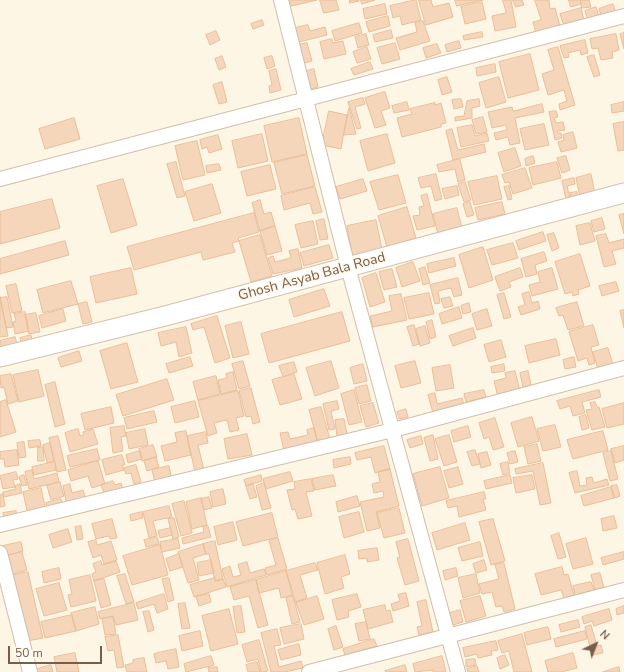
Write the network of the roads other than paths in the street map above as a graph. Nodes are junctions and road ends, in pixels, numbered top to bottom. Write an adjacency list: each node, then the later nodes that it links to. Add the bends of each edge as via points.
1 (281, 0): 3 (street)
2 (624, 16): 3 (street)
3 (305, 99): 4 (street); 6 (street)
4 (0, 179)
5 (624, 193): 6 (street, Ghosh Asyab Bala Road)
6 (348, 267): 7 (street, Ghosh Asyab Bala Road); 9 (street)
7 (0, 357)
8 (624, 368): 9 (street)
9 (393, 430): 10 (street); 13 (street)
10 (0, 525)
11 (0, 553): 14 (street)
12 (624, 590): 13 (street)
13 (448, 635): 15 (street); 16 (street)
14 (30, 672)
15 (309, 672)
16 (458, 672)

